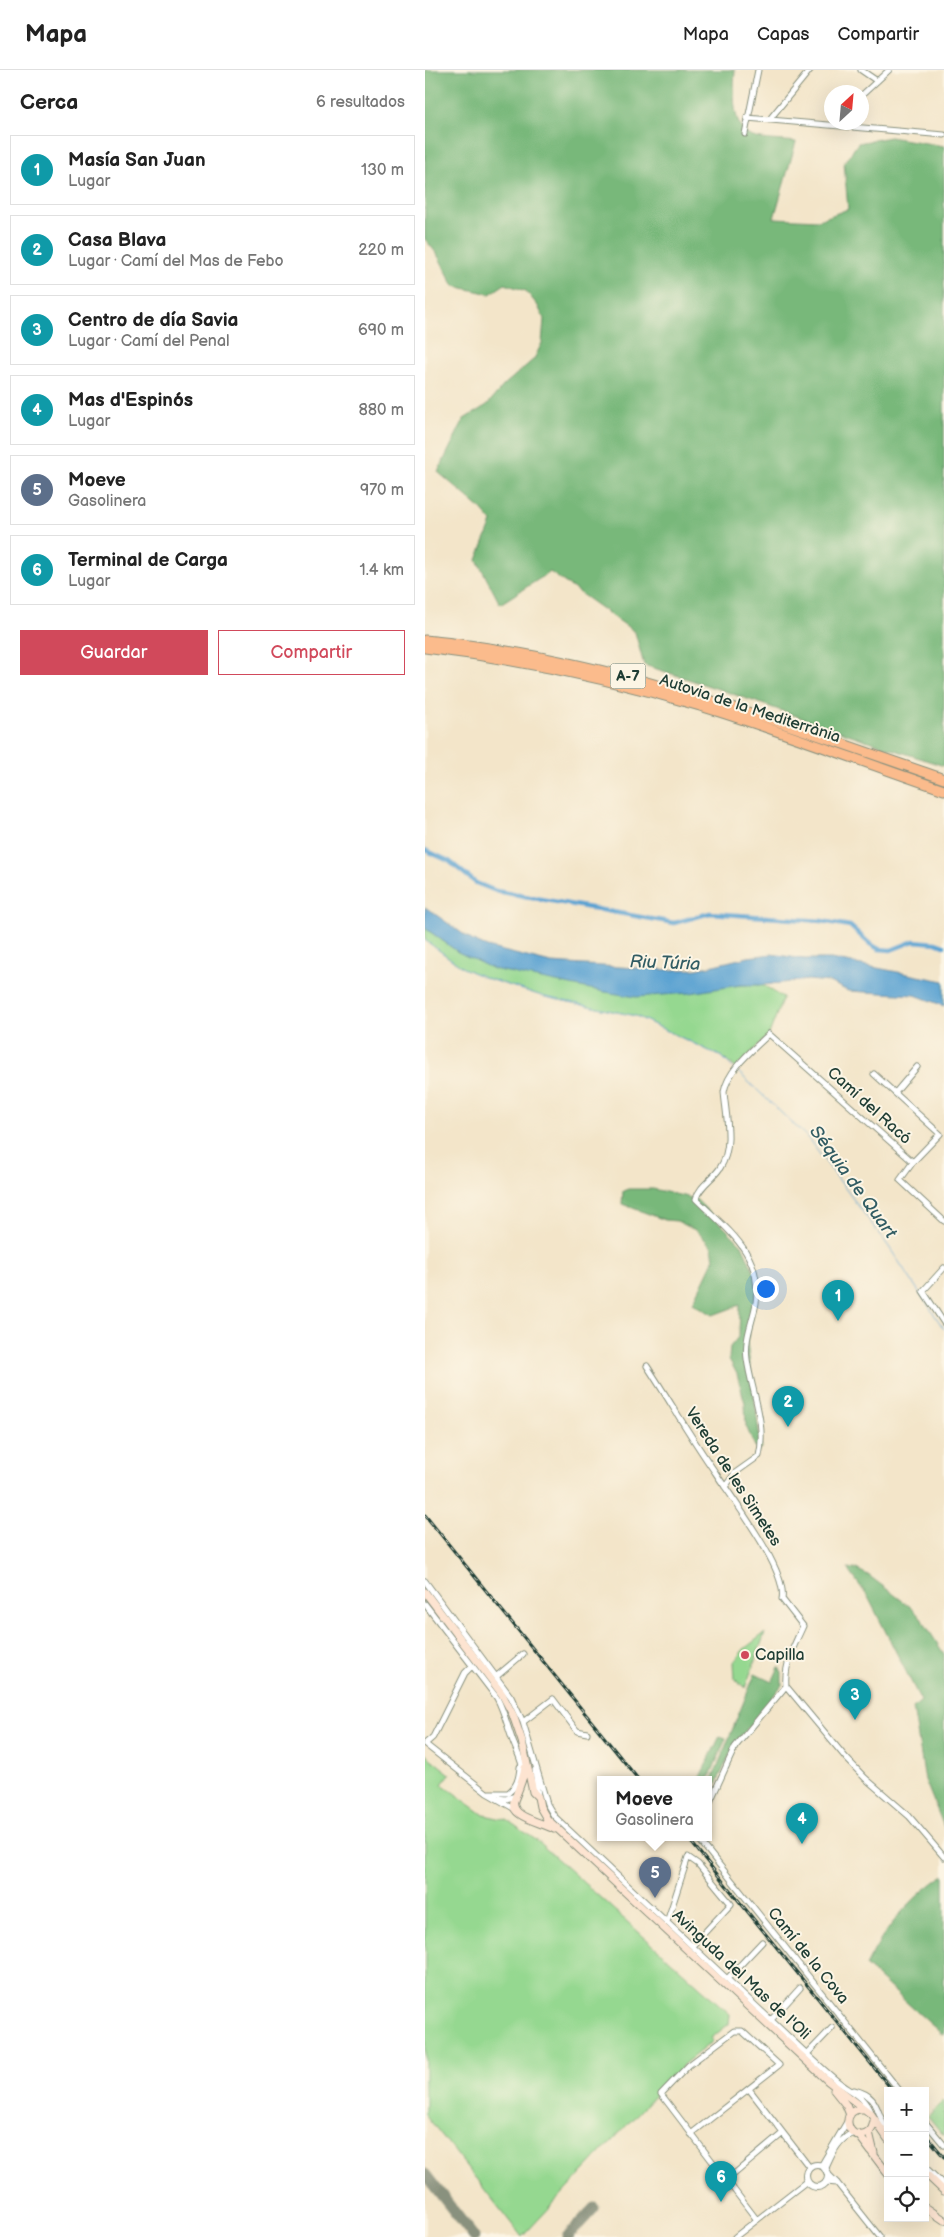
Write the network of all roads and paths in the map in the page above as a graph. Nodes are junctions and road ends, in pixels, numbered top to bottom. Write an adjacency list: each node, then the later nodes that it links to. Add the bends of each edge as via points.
1 (758, 70): 8 (street)
2 (810, 70): 9 (street)
3 (861, 70): 6 (street)
4 (879, 70): 6 (street)
5 (889, 70): 6 (street)
6 (879, 79): 7 (street)
7 (869, 88)
8 (747, 118): 9 (street); 12 (street)
9 (769, 120): 10 (street)
10 (824, 123)
11 (869, 127): 13 (street)
12 (745, 134)
13 (944, 135)
14 (425, 640): 16 (highway, Autovia de la Mediterrània / A-7, via 504,650 637,678 759,714)
15 (425, 648): 17 (highway, Autovia de la Mediterrània / A-7, via 502,660 635,688 757,724)
16 (944, 779)
17 (944, 790)
18 (917, 1067): 20 (street)
19 (874, 1074): 20 (street)
20 (895, 1093): 21 (street, via 940,1134)
21 (913, 1162): 22 (street, Camí del Racó, via 900,1180); 26 (street, Camí del Racó, via 769,1034 730,1075 724,1092 727,1155 720,1168 698,1192 697,1199 737,1238 755,1274 756,1303 746,1351 761,1437 759,1456 735,1473)
22 (944, 1221)
23 (944, 1268): 24 (street, via 923,1292)
24 (944, 1323)
25 (647, 1366): 26 (street, Vereda de les Simetes)
26 (725, 1487): 33 (street, Vereda de les Simetes, via 760,1539 779,1579 782,1599 803,1626 788,1662)
27 (425, 1581): 32 (street, Avinguda del Mas de l'Oli)
28 (425, 1592): 38 (main road, via 502,1694 513,1715)
29 (425, 1604): 31 (street)
30 (523, 1654): 32 (street)
31 (472, 1666): 36 (street, via 465,1673 433,1737); 37 (street, via 497,1698)
32 (497, 1676): 34 (street, Avinguda del Mas de l'Oli)
33 (786, 1686): 44 (street, via 735,1747); 53 (street, via 846,1758 909,1816)
34 (523, 1722): 35 (street, via 553,1699 577,1731); 39 (street, Avinguda del Mas de l'Oli)
35 (587, 1733)
36 (425, 1744): 41 (street)
37 (519, 1754): 40 (street); 41 (street, via 519,1778 514,1788 508,1793)
38 (526, 1763): 40 (main road); 42 (main road)
39 (535, 1765): 42 (street); 51 (street, Avinguda del Mas de l'Oli, via 550,1810)
40 (524, 1777): 43 (main road)
41 (487, 1793): 45 (street)
42 (536, 1795): 43 (main road, via 525,1791); 46 (main road)
43 (516, 1796): 45 (street); 47 (main road)
44 (712, 1797)
45 (494, 1798): 47 (street)
46 (540, 1807): 48 (main road); 49 (main road)
47 (515, 1809): 48 (main road, via 521,1816)
48 (529, 1817): 50 (main road)
49 (547, 1819): 50 (main road); 51 (street)
50 (560, 1832): 62 (main road)
51 (574, 1835): 54 (street, Avinguda del Mas de l'Oli)
52 (700, 1841): 63 (street, Camí de la Cova)
53 (944, 1856)
54 (667, 1922): 56 (street, Avinguda del Mas de l'Oli); 56 (street, via 688,1857 698,1864 731,1904)
55 (762, 1942): 57 (street)
56 (692, 1946): 57 (street, Avinguda del Mas de l'Oli)
57 (727, 1980): 59 (street, Avinguda del Mas de l'Oli)
58 (800, 1988): 59 (street)
59 (771, 2020): 61 (street, Avinguda del Mas de l'Oli)
60 (832, 2028): 61 (street)
61 (807, 2054): 65 (street, Avinguda del Mas de l'Oli)
62 (828, 2081): 66 (main road); 67 (main road, via 846,2105)
63 (897, 2087)
64 (749, 2089): 72 (street); 74 (street); 74 (street, via 779,2065 742,2031 735,2031 689,2065 661,2094)
65 (849, 2089): 68 (street, Avinguda del Mas de l'Oli, via 867,2104); 69 (street, Avinguda del Mas de l'Oli, via 871,2096)
66 (864, 2109): 67 (main road, via 856,2109); 68 (main road)
67 (849, 2117): 75 (main road, via 849,2127); 80 (street)
68 (873, 2117): 71 (main road); 73 (main road)
69 (884, 2126)
70 (929, 2127): 77 (street)
71 (870, 2131): 75 (main road); 76 (main road); 78 (main road, via 871,2146)
72 (783, 2133): 79 (street); 84 (street)
73 (884, 2133)
74 (691, 2134): 84 (street)
75 (856, 2134): 78 (main road); 80 (street, via 844,2137)
76 (884, 2136)
77 (944, 2145)
78 (879, 2164): 81 (main road)
79 (810, 2168): 80 (street); 85 (street)
80 (824, 2170): 86 (street); 87 (street)
81 (884, 2170)
82 (929, 2171): 88 (street)
83 (929, 2177): 89 (main road)
84 (727, 2180): 91 (street)
85 (807, 2181): 86 (street, via 816,2187); 91 (street)
86 (826, 2182): 87 (street)
87 (837, 2182): 94 (street)
88 (944, 2185)
89 (944, 2191)
90 (929, 2210): 92 (main road)
91 (757, 2220): 93 (street)
92 (944, 2220)
93 (735, 2237)
94 (880, 2237)

